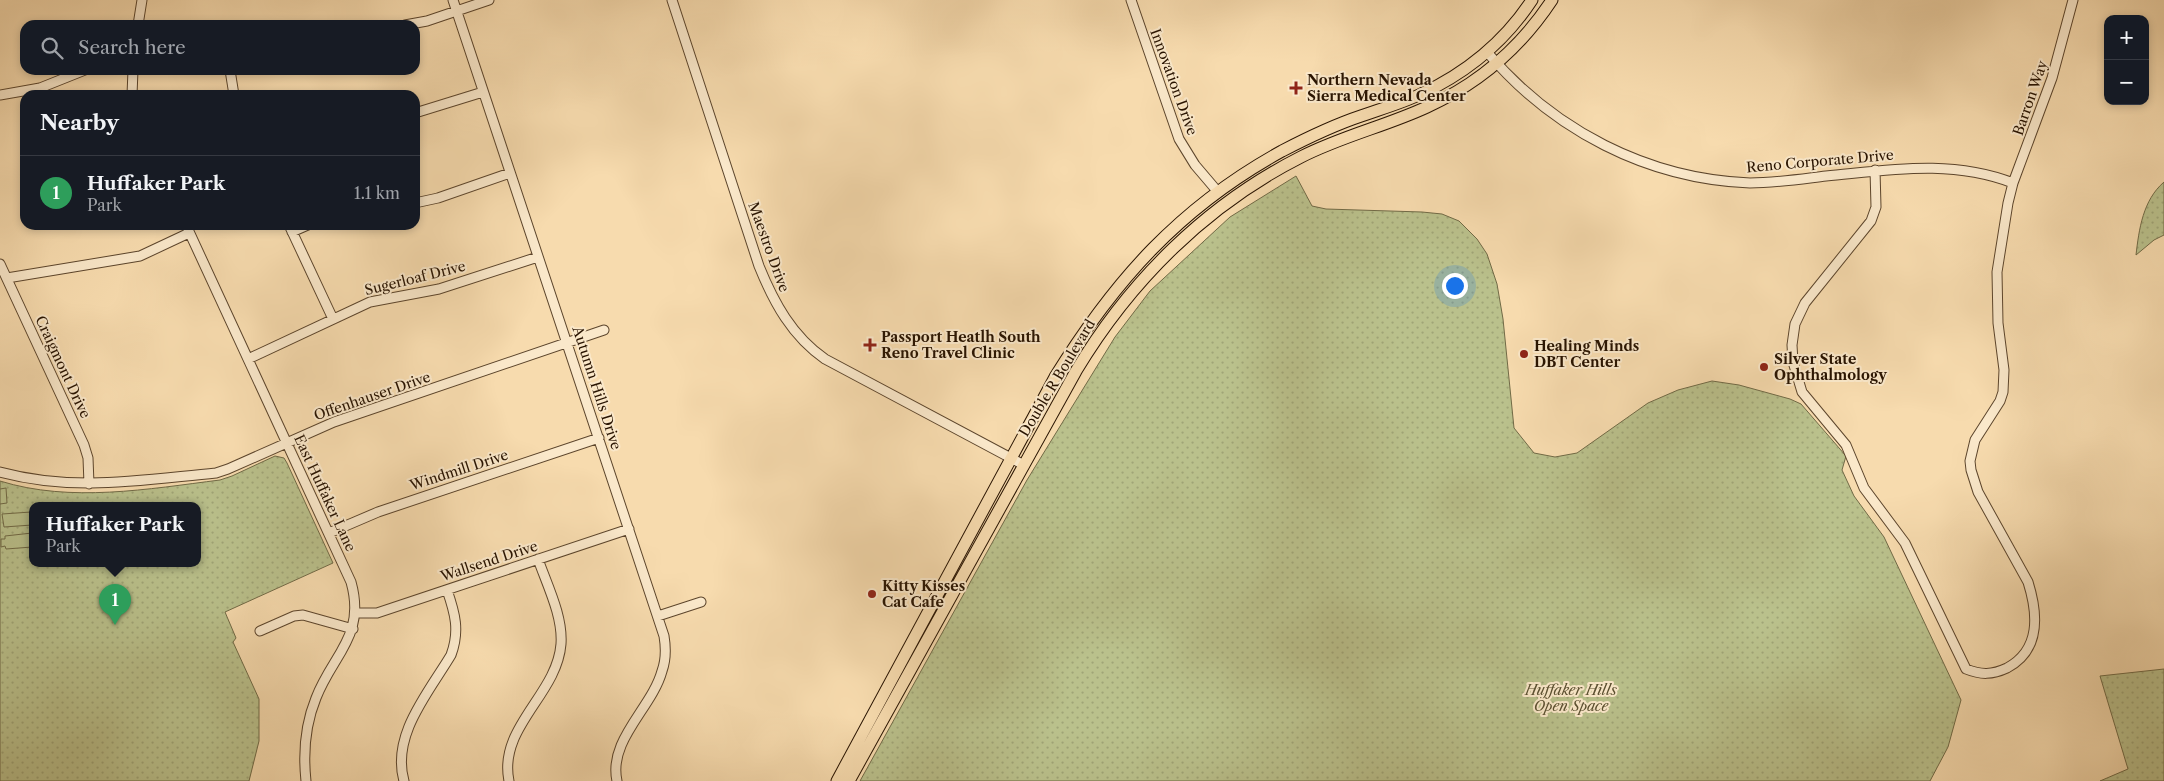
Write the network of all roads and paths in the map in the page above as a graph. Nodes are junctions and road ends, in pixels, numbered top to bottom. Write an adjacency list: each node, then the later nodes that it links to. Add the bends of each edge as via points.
1 (142, 0): 10 (street)
2 (453, 0): 9 (street, Autumn Hills Drive)
3 (489, 0): 9 (street)
4 (672, 0): 41 (street, Maestro Drive, via 758,266 772,298 790,326 825,359)
5 (1131, 0): 27 (street, Innovation Drive, via 1179,138 1195,165)
6 (1532, 0): 12 (main road, Double R Boulevard)
7 (1552, 0): 13 (main road, Double R Boulevard, via 1524,38)
8 (2073, 0): 26 (street, Barron Way, via 2052,78)
9 (456, 11): 11 (street); 21 (street, Autumn Hills Drive)
10 (139, 20)
11 (420, 21)
12 (1487, 52): 13 (street, Reno Corporate Drive); 27 (main road, Double R Boulevard, via 1434,88 1304,140)
13 (1496, 63): 24 (street, Reno Corporate Drive, via 1538,103 1580,132 1660,168 1696,177 1751,183); 42 (main road, Double R Boulevard, via 1435,103 1346,136 1294,161 1238,195 1201,223 1149,271 1103,329 1076,370)
14 (72, 75): 17 (street)
15 (133, 75): 18 (street)
16 (231, 75): 19 (street)
17 (29, 90)
18 (132, 90)
19 (233, 90)
20 (20, 92): 22 (street)
21 (483, 92): 23 (street); 25 (street, Autumn Hills Drive)
22 (0, 95)
23 (420, 111)
24 (1875, 170): 26 (street, Reno Corporate Drive, via 1948,168); 26 (street, Barron Way, via 1876,207 1871,221 1805,303 1795,324 1793,362 1802,392 1846,444 1864,488 1905,543 1966,669 1982,675 2004,669 2027,653 2034,620 2028,582 1978,492 1970,461 1975,440 2003,392 1996,272)
25 (510, 173): 28 (street); 32 (street, Autumn Hills Drive)
26 (2013, 182)
27 (1218, 192): 41 (main road, Double R Boulevard, via 1165,236 1105,301 1055,378)
28 (420, 202)
29 (185, 230): 34 (street, via 140,256)
30 (187, 230): 38 (street, East Huffaker Lane)
31 (291, 230): 35 (street)
32 (538, 257): 35 (street, Sugerloaf Drive, via 440,289 376,300); 37 (street, Autumn Hills Drive)
33 (0, 264): 34 (street, Craigmont Drive)
34 (7, 278): 44 (street, Craigmont Drive, via 84,445)
35 (333, 320): 38 (street, Sugerloaf Drive)
36 (604, 330): 37 (street, Offenhauser Drive)
37 (567, 344): 39 (street, Autumn Hills Drive); 40 (street, Offenhauser Drive, via 334,422)
38 (248, 359): 40 (street, East Huffaker Lane)
39 (599, 438): 45 (street, Autumn Hills Drive); 46 (street, Windmill Drive, via 378,512)
40 (287, 442): 44 (street, Offenhauser Drive, via 216,473); 46 (street, East Huffaker Lane)
41 (1012, 458): 42 (street, Maestro Drive); 58 (main road, Double R Boulevard)
42 (1024, 465): 59 (main road, Double R Boulevard)
43 (0, 472): 44 (street, Offenhauser Drive, via 46,482)
44 (89, 484)
45 (629, 529): 47 (street, Wallsend Drive); 51 (street, Autumn Hills Drive)
46 (329, 532): 50 (street, East Huffaker Lane, via 352,582)
47 (538, 559): 48 (street, Wallsend Drive); 56 (street, via 559,621 561,644 554,669 513,739 507,760)
48 (447, 590): 50 (street, Wallsend Drive, via 377,613); 55 (street, via 457,622 455,644 404,737 401,762)
49 (702, 602): 51 (street)
50 (356, 612): 52 (street, East Huffaker Lane)
51 (658, 616): 57 (street, Autumn Hills Drive, via 666,649 662,673 621,746)
52 (353, 629): 53 (street, via 303,614); 54 (street, East Huffaker Lane, via 323,682 310,715 304,748)
53 (260, 631)
54 (306, 781)
55 (404, 781)
56 (509, 781)
57 (616, 781)
58 (837, 781)
59 (849, 781)

